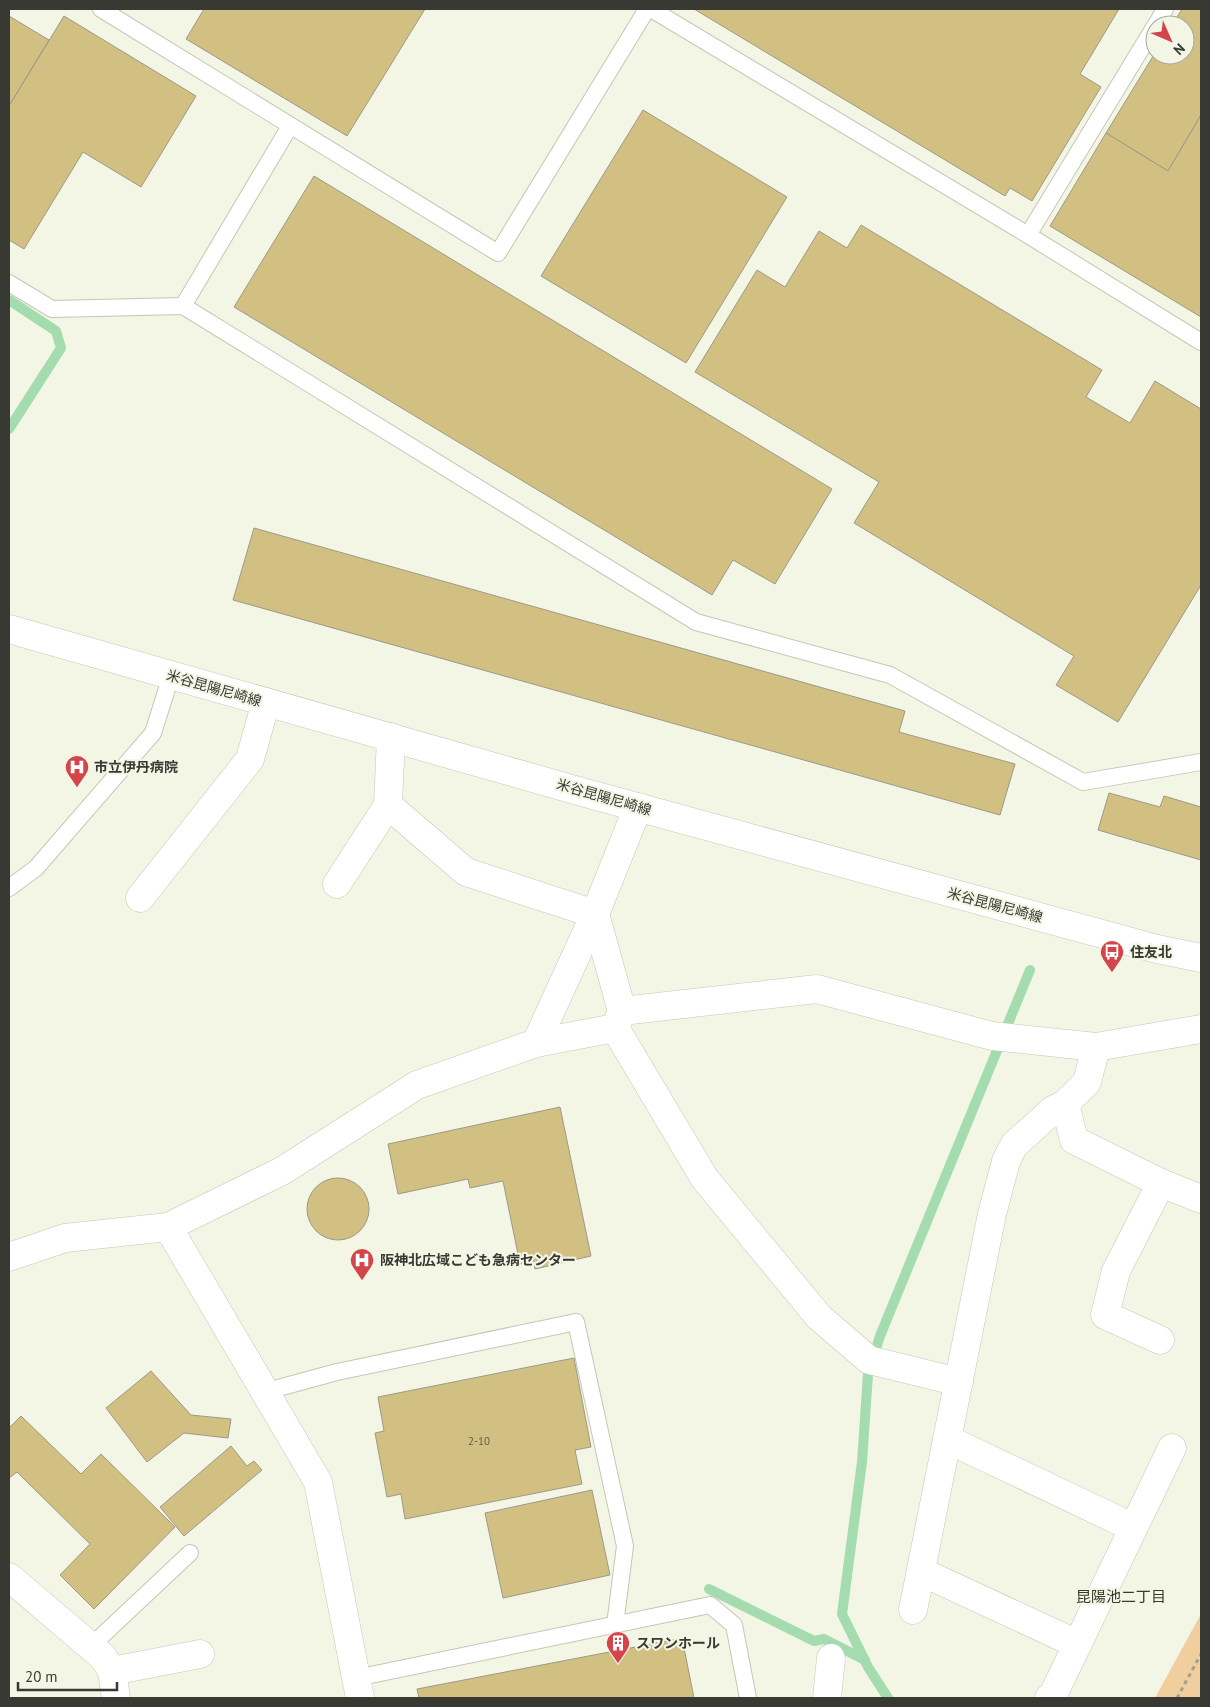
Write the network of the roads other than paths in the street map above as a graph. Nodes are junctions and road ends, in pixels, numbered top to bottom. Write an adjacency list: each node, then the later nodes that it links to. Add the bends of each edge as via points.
1 (647, 9): 5 (lane, via 498,253)
2 (651, 9): 6 (lane)
3 (109, 11): 5 (lane)
4 (1145, 42): 6 (lane)
5 (290, 126): 8 (lane)
6 (1028, 235): 9 (lane)
7 (9, 283): 8 (lane, via 52,309)
8 (183, 306): 14 (lane, via 696,622 890,675 1083,782)
9 (1201, 342)
10 (9, 629): 11 (street, 米谷昆陽尼崎線)
11 (171, 676): 12 (street, 米谷昆陽尼崎線); 18 (lane, via 153,733 36,868)
12 (266, 702): 13 (street, 米谷昆陽尼崎線); 19 (street, via 250,759)
13 (391, 737): 15 (street); 16 (street, 米谷昆陽尼崎線)
14 (1201, 762)
15 (388, 805): 17 (street); 20 (street, via 466,872)
16 (638, 807): 20 (street); 21 (street, 米谷昆陽尼崎線, via 1157,949)
17 (337, 884)
18 (9, 888)
19 (140, 898)
20 (595, 914): 22 (street); 24 (street)
21 (1201, 958)
22 (618, 1020): 24 (street); 25 (street, via 817,989 992,1036); 32 (street, via 705,1179 819,1316 869,1360)
23 (1201, 1029): 25 (street)
24 (536, 1043): 29 (street, via 417,1085 282,1171)
25 (1096, 1047): 26 (street, via 1087,1082)
26 (1065, 1104): 27 (street, via 1074,1140); 32 (street, via 1053,1110 1014,1145 1006,1161 992,1214)
27 (1161, 1183): 28 (street); 31 (street, via 1116,1271 1102,1326)
28 (1201, 1199)
29 (168, 1227): 30 (street, via 65,1238); 33 (street)
30 (9, 1257)
31 (1160, 1340)
32 (959, 1382): 34 (street)
33 (267, 1391): 41 (lane, via 336,1372 576,1322 625,1546); 47 (street, via 318,1482)
34 (947, 1439): 36 (street); 38 (street)
35 (1172, 1448): 36 (street)
36 (1132, 1528): 42 (street)
37 (190, 1553): 43 (lane)
38 (922, 1572): 40 (street); 42 (street)
39 (9, 1577): 43 (street)
40 (913, 1610)
41 (615, 1625): 47 (lane); 49 (lane, via 710,1605 734,1624)
42 (1077, 1644): 51 (street)
43 (91, 1646): 46 (street)
44 (200, 1654): 46 (street)
45 (831, 1658): 50 (street)
46 (112, 1671): 48 (street)
47 (358, 1688)
48 (116, 1698)
49 (748, 1698)
50 (827, 1698)
51 (1049, 1698)

